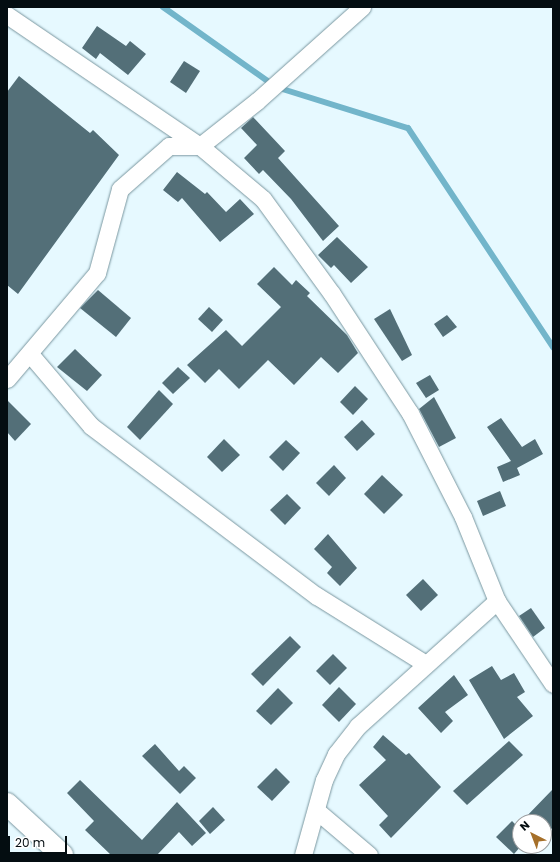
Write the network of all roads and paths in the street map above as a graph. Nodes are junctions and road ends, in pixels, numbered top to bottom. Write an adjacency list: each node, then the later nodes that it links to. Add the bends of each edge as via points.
1 (362, 7): 3 (street, via 257,101)
2 (7, 15): 3 (street)
3 (200, 146): 4 (street, via 169,146 120,189 97,273); 6 (street, via 262,199 379,363 435,458)
4 (30, 354): 5 (street); 7 (street, via 91,426 317,596)
5 (7, 379)
6 (497, 602): 7 (street); 8 (street)
7 (426, 664): 10 (street, via 358,726 336,754 324,780)
8 (553, 684)
9 (7, 804): 11 (highway)
10 (317, 810): 12 (street); 13 (street)
11 (62, 855)
12 (303, 855)
13 (369, 855)

